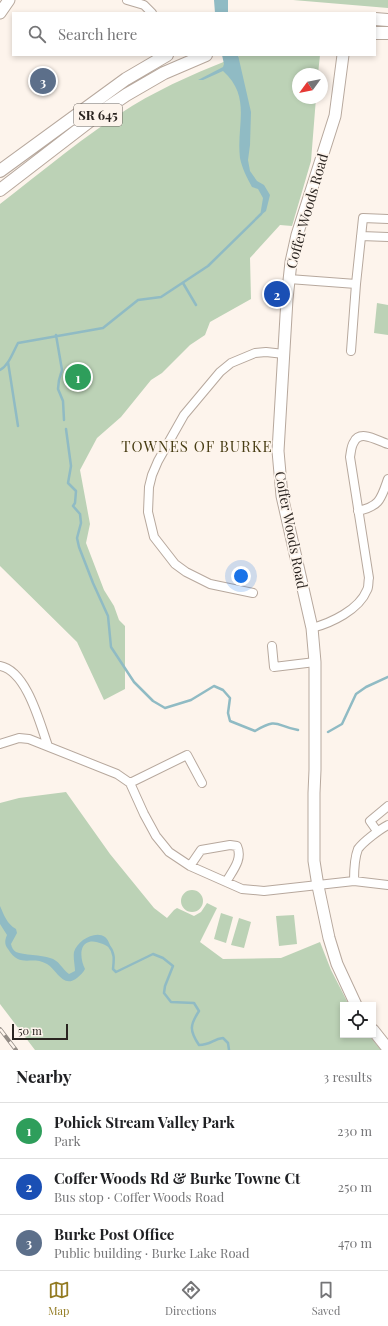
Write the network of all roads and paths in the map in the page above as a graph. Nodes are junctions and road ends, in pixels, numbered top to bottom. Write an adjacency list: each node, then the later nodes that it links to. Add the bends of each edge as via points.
1 (9, 0): 3 (street)
2 (127, 0): 4 (street, via 144,5)
3 (0, 12)
4 (151, 12)
5 (376, 19): 6 (main road)
6 (388, 20)
7 (376, 33): 8 (main road)
8 (388, 33)
9 (165, 56): 12 (main road, SR 645, via 126,79)
10 (204, 56): 13 (main road, SR 645, via 164,73 126,95)
11 (342, 56): 17 (street, Coffer Woods Road, via 335,116 297,235)
12 (0, 171)
13 (0, 190)
14 (388, 219): 15 (street, via 362,218)
15 (361, 236): 16 (street); 18 (street)
16 (388, 237)
17 (289, 279): 18 (street); 20 (street, Coffer Woods Road)
18 (356, 284): 19 (street)
19 (351, 351)
20 (284, 354): 24 (street, via 255,353 231,363 220,372 184,415 158,461 149,487 148,512 154,537 175,564 210,584); 25 (street, Coffer Woods Road, via 278,445 280,480)
21 (388, 444): 23 (street, via 363,435 353,442 350,457)
22 (388, 479): 23 (street, via 382,498 370,508)
23 (358, 511): 25 (street, via 369,578 368,590 353,608 328,623)
24 (253, 593)
25 (312, 628): 27 (street, Coffer Woods Road)
26 (272, 646): 27 (street, via 274,668)
27 (315, 662): 40 (street, Coffer Woods Road, via 314,861)
28 (0, 666): 30 (street, via 14,673 28,692)
29 (0, 744): 30 (street, via 19,738)
30 (48, 746): 32 (street, via 116,774)
31 (202, 783): 32 (street, via 187,755)
32 (130, 784): 36 (street, via 160,842 176,858)
33 (388, 806): 35 (street, via 370,821)
34 (388, 825): 35 (street)
35 (377, 831): 37 (street, via 359,849 354,867)
36 (190, 866): 38 (street); 38 (street, via 201,850 237,846 240,852 239,859)
37 (354, 881): 39 (street); 40 (street)
38 (226, 882): 40 (street, via 242,889 264,891)
39 (388, 885)
40 (318, 886): 41 (street, Coffer Woods Road, via 331,944)
41 (355, 1002)
42 (376, 1034): 43 (street)
43 (388, 1049)

